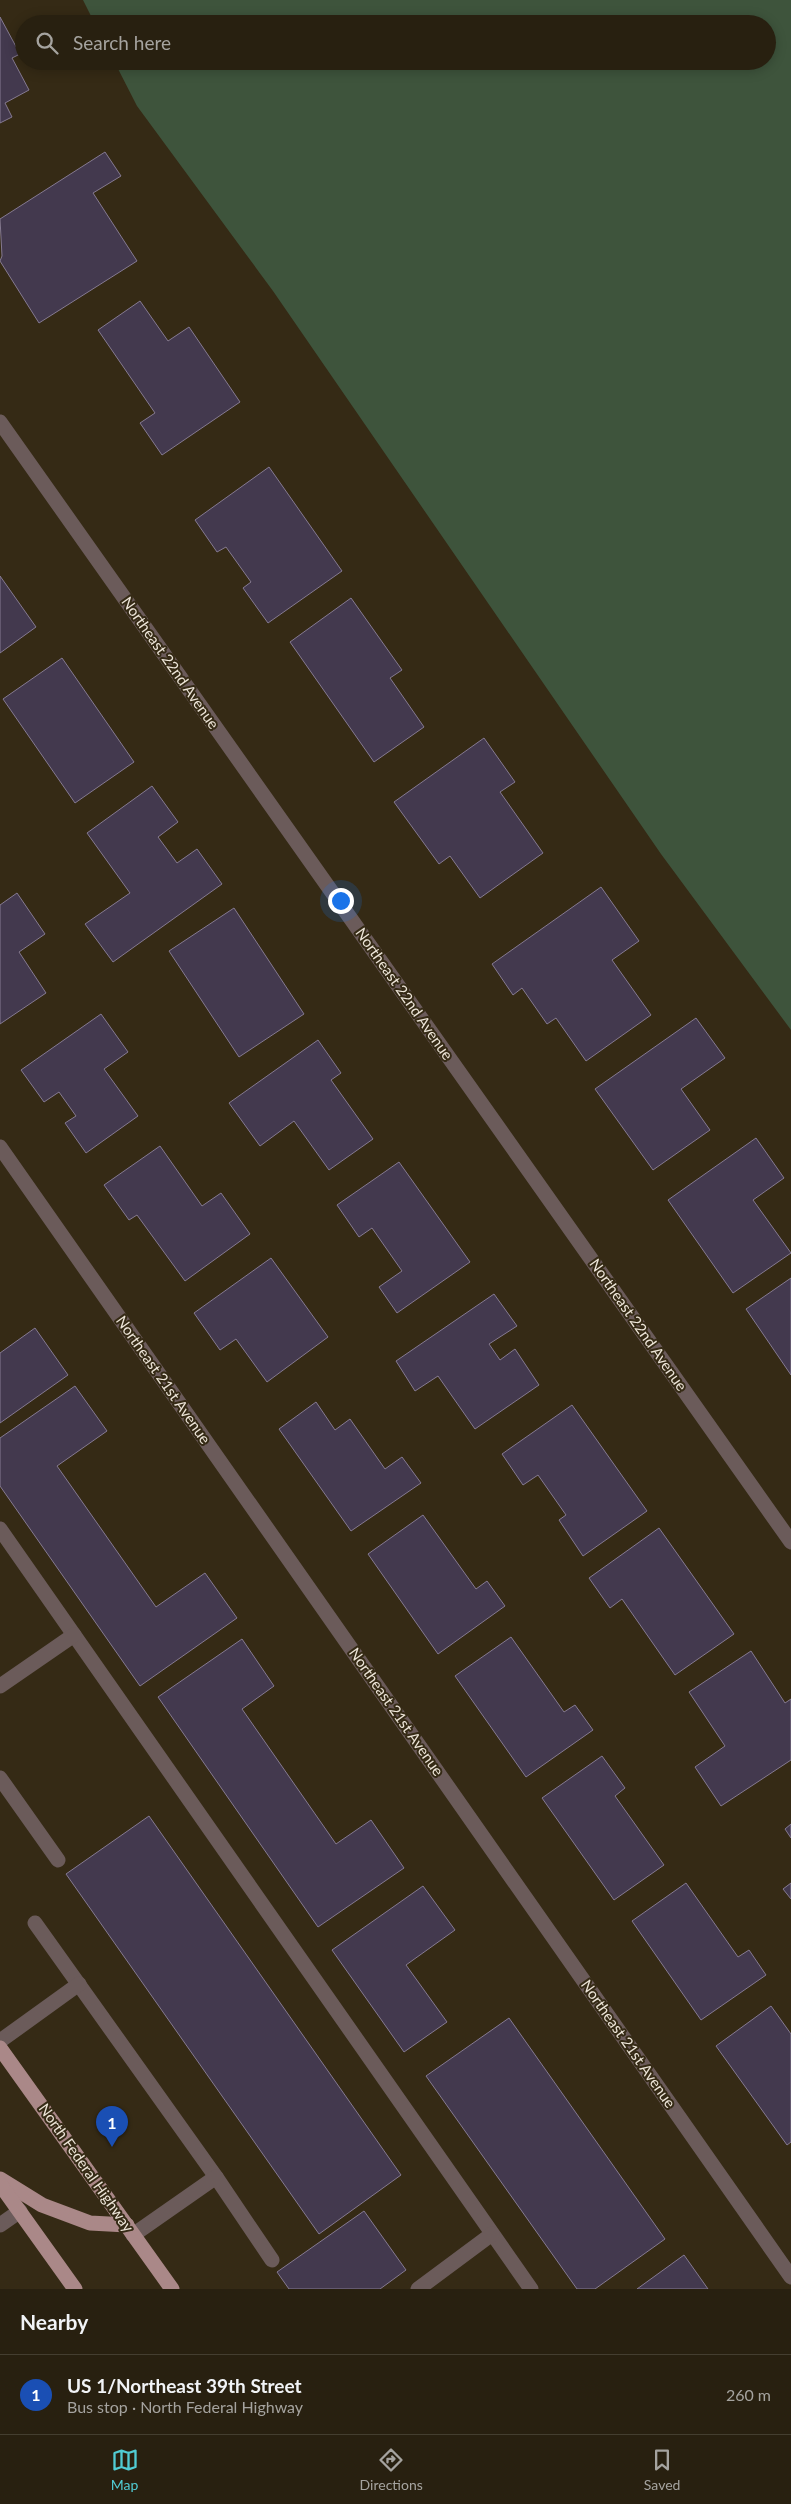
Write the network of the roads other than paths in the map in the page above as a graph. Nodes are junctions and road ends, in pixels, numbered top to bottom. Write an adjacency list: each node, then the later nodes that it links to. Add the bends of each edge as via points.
1 (0, 422): 4 (street, Northeast 22nd Avenue)
2 (0, 1148): 21 (street, Northeast 21st Avenue)
3 (0, 1528): 5 (street)
4 (791, 1542)
5 (74, 1636): 6 (street); 19 (street)
6 (0, 1686)
7 (0, 1778): 8 (street)
8 (58, 1860)
9 (35, 1923): 10 (street)
10 (79, 1984): 11 (street); 13 (street)
11 (0, 2042)
12 (0, 2048): 18 (main road, North Federal Highway)
13 (216, 2177): 18 (street); 20 (street)
14 (0, 2179): 18 (main road, via 42,2205 82,2220)
15 (0, 2184): 16 (main road)
16 (20, 2212): 17 (street); 22 (main road)
17 (0, 2225)
18 (130, 2230): 23 (main road, North Federal Highway)
19 (492, 2234): 24 (street); 25 (street)
20 (272, 2260)
21 (791, 2277)
22 (74, 2289)
23 (172, 2289)
24 (418, 2289)
25 (531, 2289)

